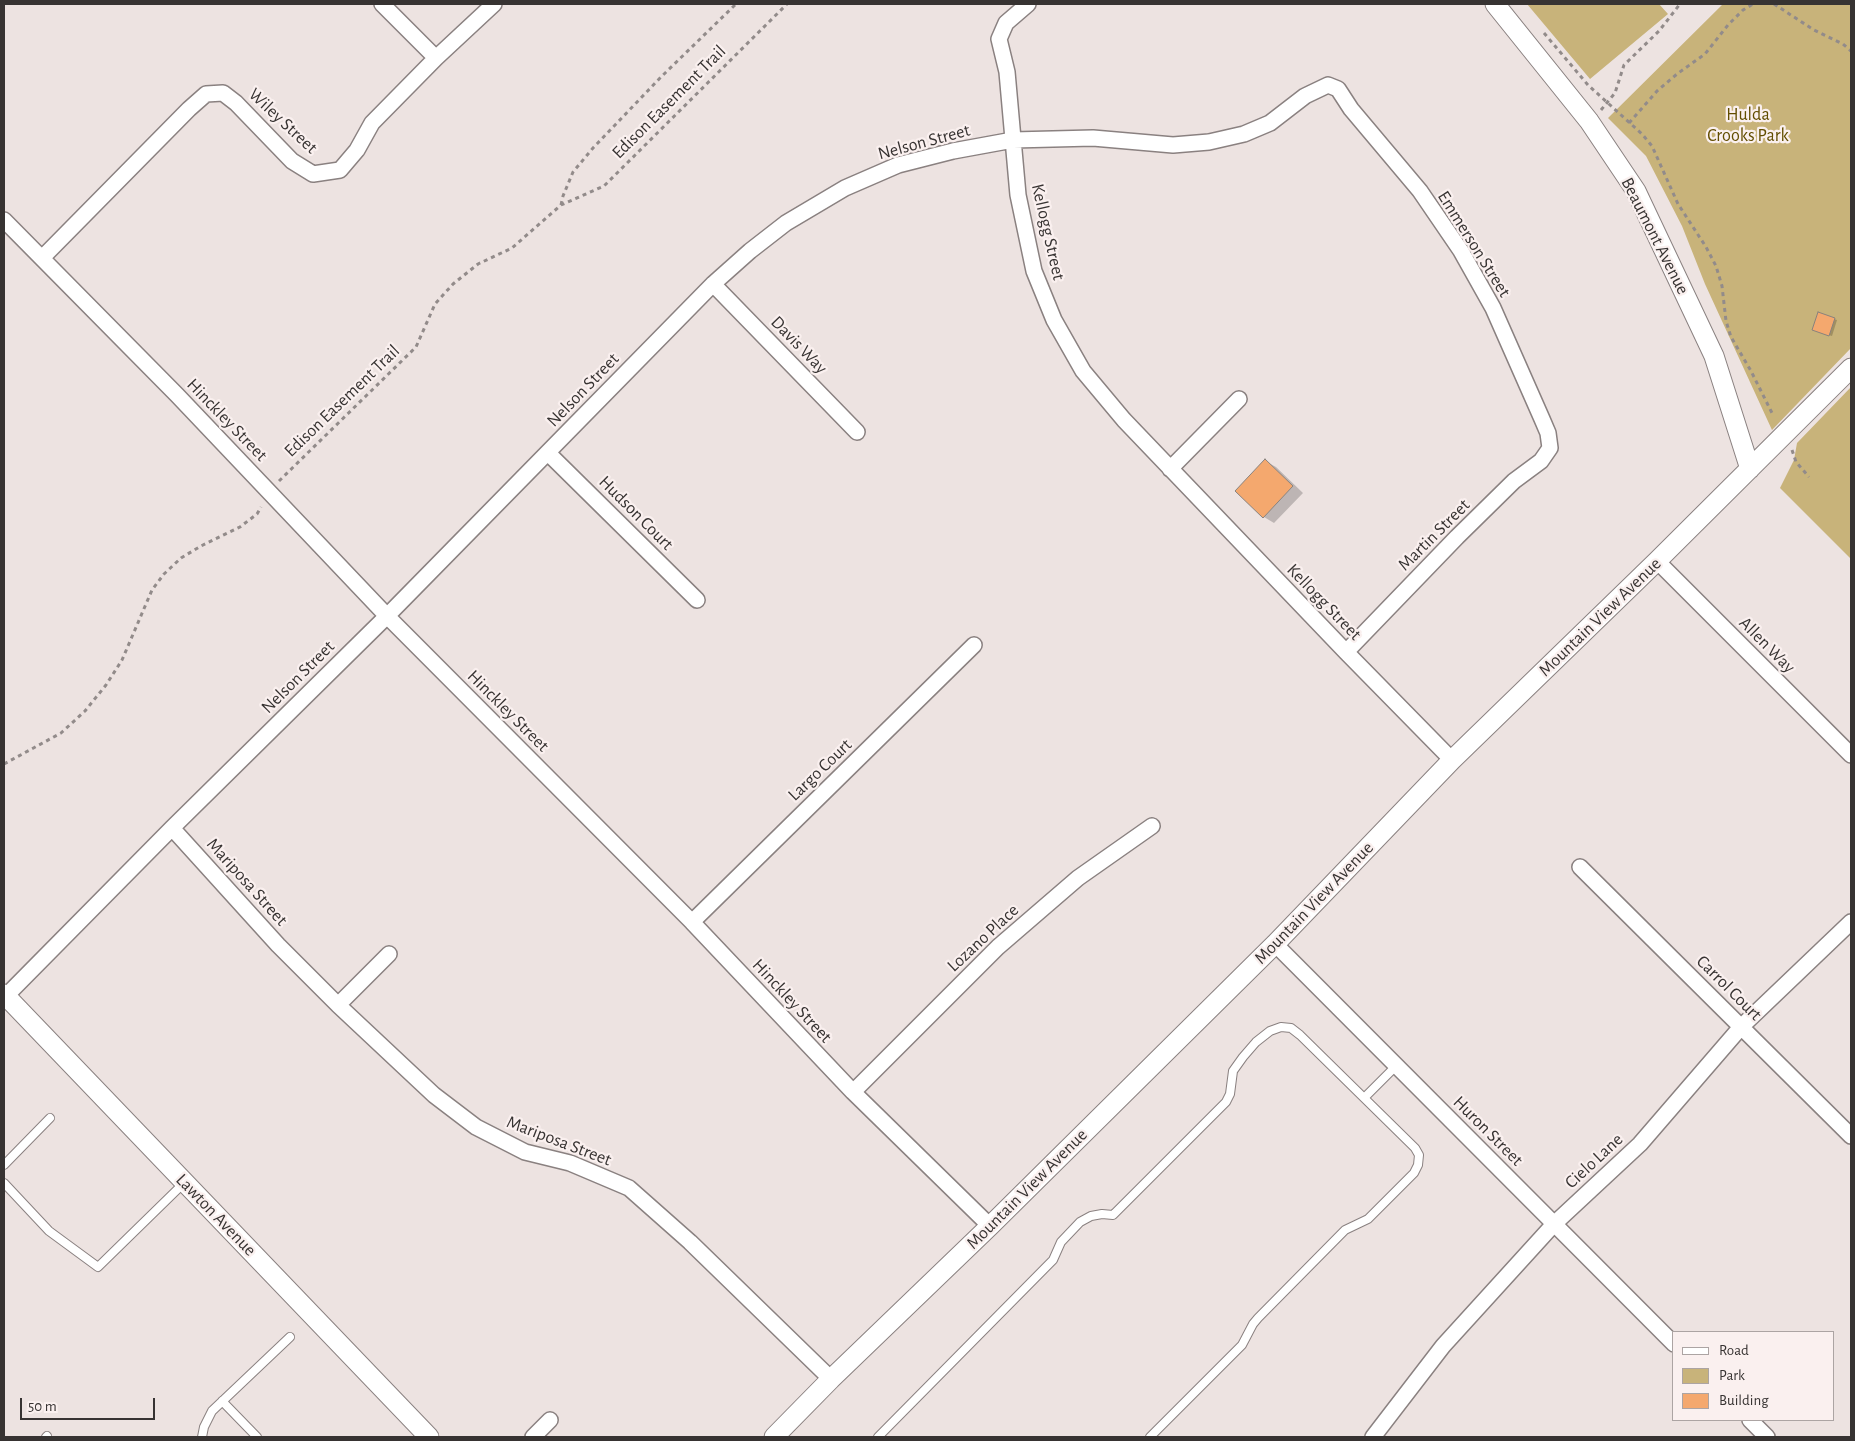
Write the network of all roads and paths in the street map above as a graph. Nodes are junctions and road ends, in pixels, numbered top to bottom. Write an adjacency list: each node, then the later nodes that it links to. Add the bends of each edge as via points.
1 (382, 4): 11 (street)
2 (494, 4): 11 (street, Wiley Street)
3 (736, 4): 16 (path, Edison Easement Trail, via 593,148 573,172)
4 (787, 4): 16 (path, Edison Easement Trail, via 604,186)
5 (1028, 4): 15 (street, Kellogg Street, via 1006,23 999,39 1007,72)
6 (1495, 4): 13 (street, Beaumont Avenue)
7 (1680, 4): 13 (path, via 1659,31 1624,65 1614,93)
8 (1754, 4): 14 (path, via 1728,25 1705,54 1658,91)
9 (1774, 4): 10 (path)
10 (1851, 51)
11 (436, 58): 18 (street, Wiley Street, via 372,123 357,150 340,170 313,174 292,161 223,93 206,94)
12 (1328, 85): 15 (street, Nelson Street, via 1304,96 1270,123 1244,134 1209,142 1173,145 1093,138); 23 (street, Emmerson Street, via 1338,89 1350,109 1420,191 1461,250 1493,308 1542,419)
13 (1589, 120): 25 (street, Beaumont Avenue, via 1636,191 1714,356)
14 (1629, 123)
15 (1013, 140): 19 (street, Nelson Street, via 953,150 898,165 846,188 786,223); 26 (street, Kellogg Street, via 1018,195 1032,262 1054,320 1084,371)
16 (561, 205): 27 (path, Edison Easement Trail, via 512,248 478,264 453,284 435,304 416,347)
17 (4, 220): 18 (street, Hinckley Street)
18 (42, 258): 27 (street, Hinckley Street)
19 (713, 284): 22 (street, Davis Way); 24 (street, Nelson Street)
20 (1851, 368): 25 (street, Mountain View Avenue)
21 (1239, 399): 26 (street)
22 (858, 432)
23 (1550, 448): 32 (street, Martin Street, via 1541,461 1514,481 1469,524)
24 (548, 453): 29 (street, Hudson Court); 30 (street, Nelson Street)
25 (1750, 468): 28 (street, Mountain View Avenue)
26 (1170, 469): 32 (street, Kellogg Street)
27 (269, 491): 30 (street, Hinckley Street); 35 (path, Edison Easement Trail, via 257,514 240,527 181,558 164,574 152,590 122,660 85,711 61,733)
28 (1657, 561): 33 (street, Allen Way); 34 (street, Mountain View Avenue)
29 (697, 600)
30 (387, 616): 37 (street, Nelson Street); 39 (street, Hinckley Street)
31 (974, 645): 39 (street, Largo Court)
32 (1346, 652): 34 (street, Kellogg Street)
33 (1851, 755)
34 (1452, 760): 41 (street, Mountain View Avenue)
35 (4, 764)
36 (1152, 826): 47 (street, Lozano Place, via 1078,878 998,947)
37 (172, 828): 43 (street, Nelson Street); 44 (street, Mariposa Street, via 278,945)
38 (1580, 866): 45 (street, Carrol Court)
39 (692, 922): 47 (street, Hinckley Street)
40 (1851, 922): 45 (street, Cielo Lane)
41 (1275, 944): 46 (street, Huron Street); 55 (street, Mountain View Avenue)
42 (389, 954): 44 (street)
43 (5, 996): 52 (street, Lawton Avenue)
44 (338, 1004): 58 (street, Mariposa Street, via 434,1095 476,1127 525,1152 570,1163 629,1188 690,1242)
45 (1741, 1027): 50 (street, Carrol Court); 54 (street, Cielo Lane, via 1640,1144)
46 (1396, 1066): 48 (lane); 54 (street, Huron Street)
47 (853, 1092): 55 (street, Hinckley Street)
48 (1365, 1097): 67 (lane, via 1291,1028 1270,1031 1256,1042 1233,1071 1226,1102 1113,1215 1091,1216 1080,1222 1061,1242 1053,1260); 68 (lane, via 1415,1148 1419,1155 1414,1173 1368,1219 1345,1230 1325,1250 1252,1324 1242,1345)
49 (50, 1118): 51 (lane)
50 (1851, 1136)
51 (4, 1165)
52 (185, 1182): 53 (lane, via 98,1267 49,1231); 64 (street, Lawton Avenue)
53 (4, 1183)
54 (1554, 1224): 57 (street, Huron Street); 69 (street, Cielo Lane, via 1443,1346)
55 (990, 1226): 58 (street, Mountain View Avenue)
56 (290, 1337): 59 (lane)
57 (1672, 1342)
58 (831, 1379): 66 (street, Mountain View Avenue)
59 (222, 1401): 62 (lane, via 212,1411); 63 (lane)
60 (550, 1420): 65 (street)
61 (1751, 1421): 70 (street)
62 (202, 1437)
63 (258, 1437)
64 (429, 1437)
65 (533, 1437)
66 (774, 1437)
67 (878, 1437)
68 (1150, 1437)
69 (1374, 1437)
70 (1767, 1437)

